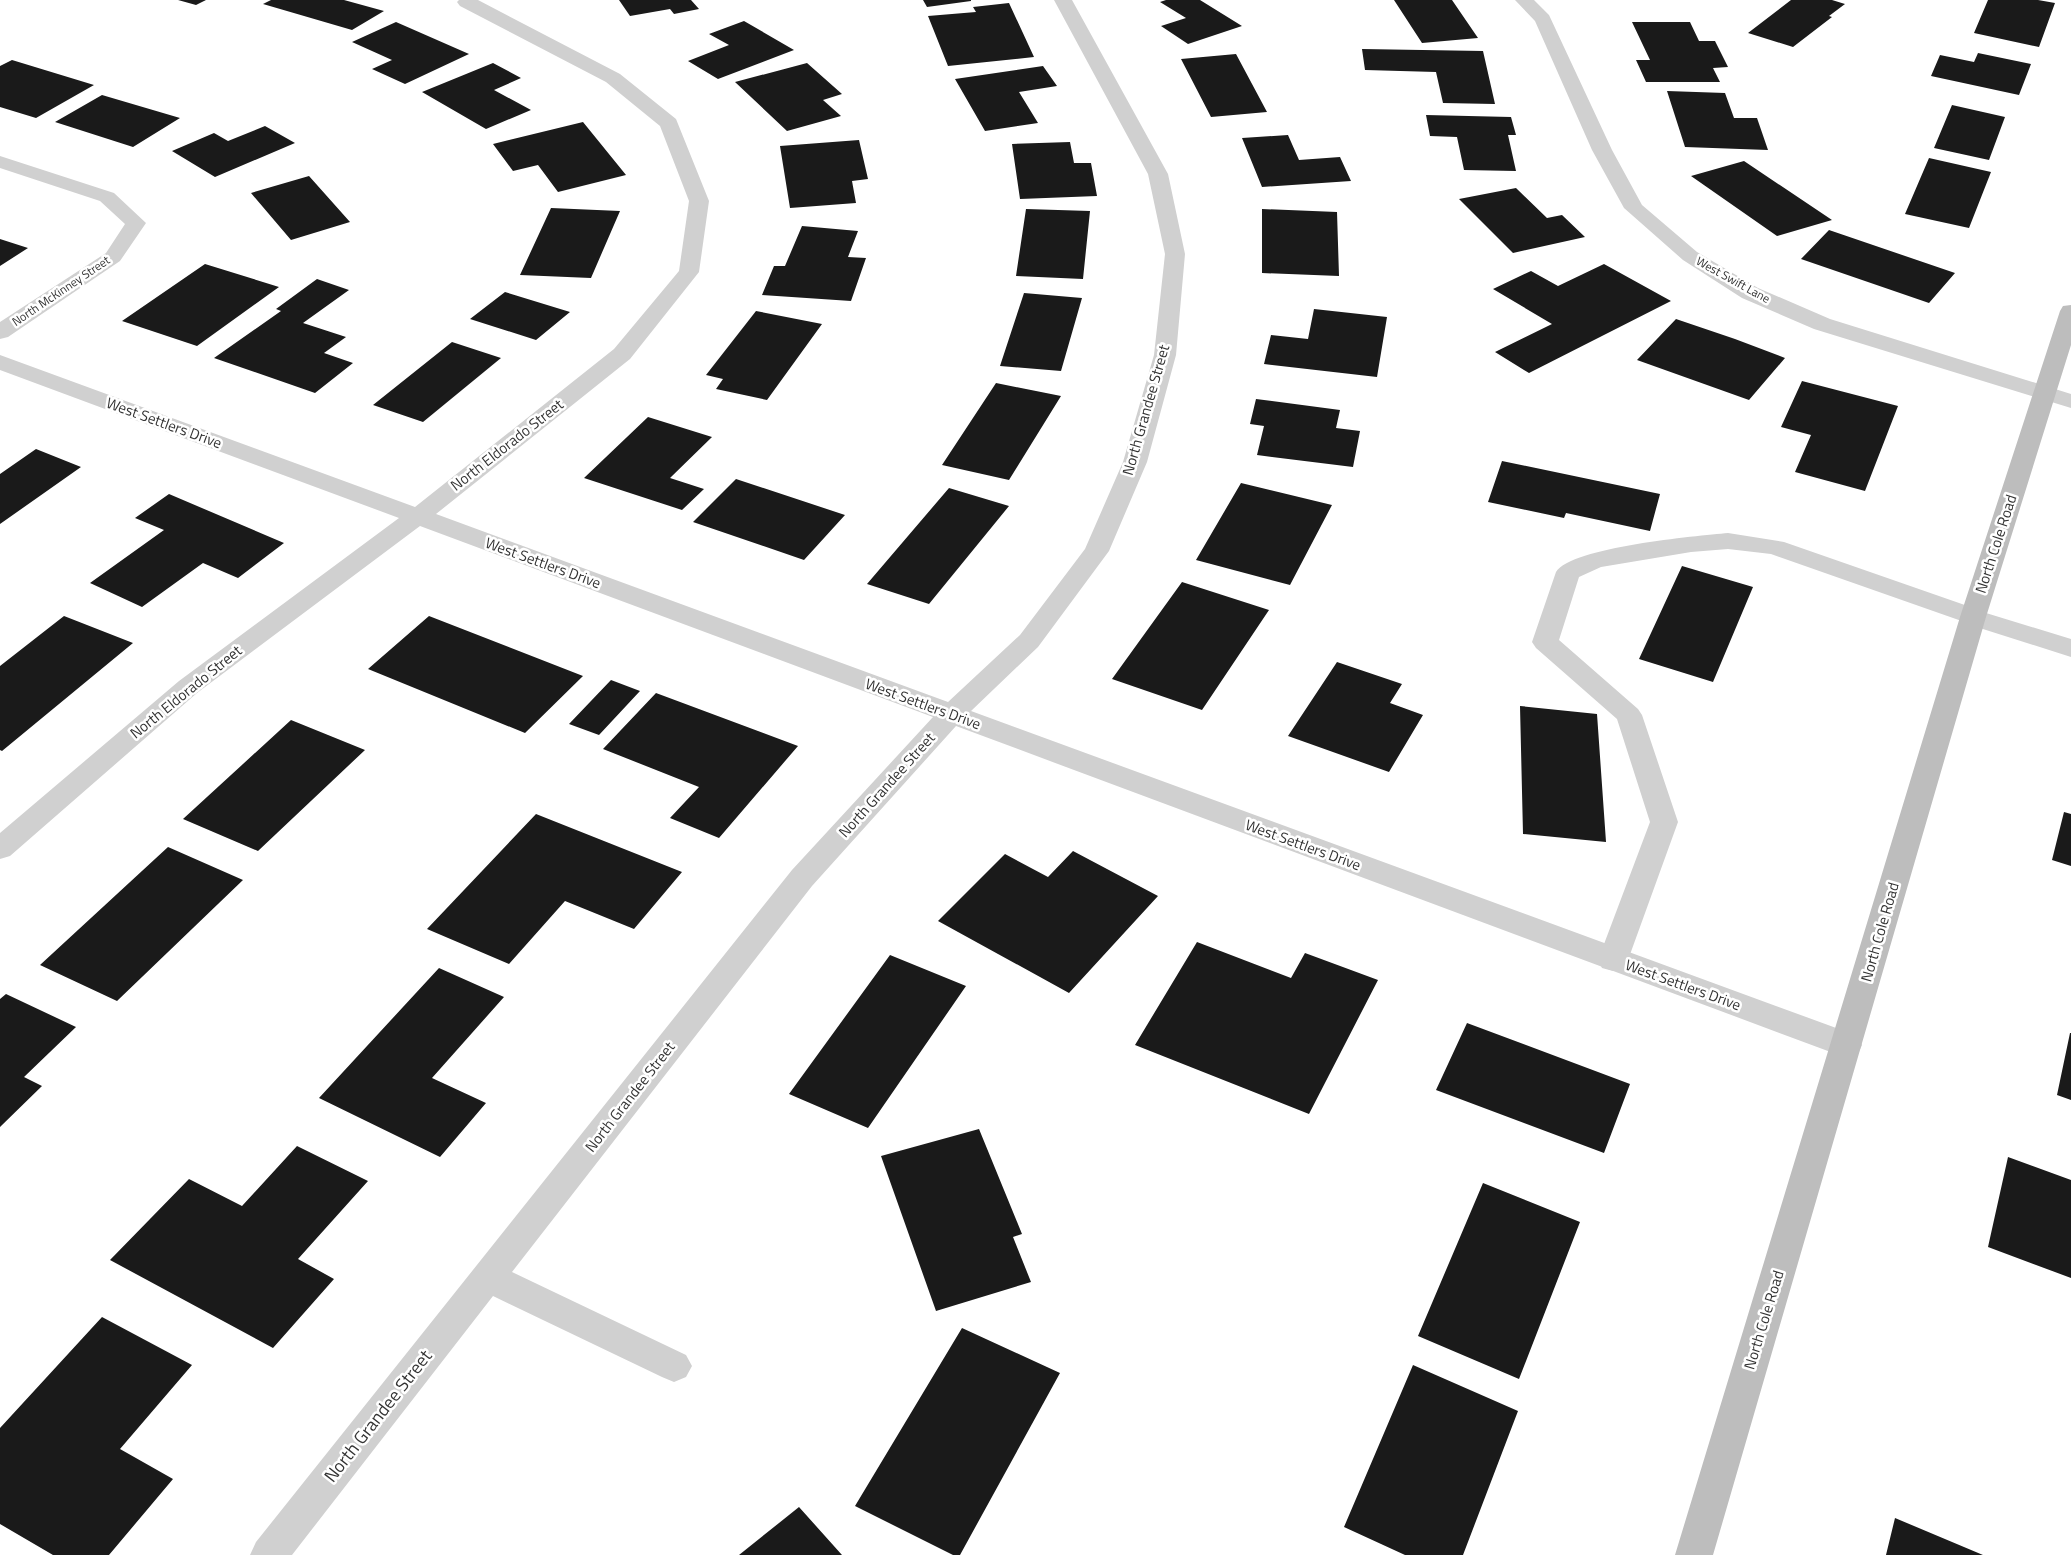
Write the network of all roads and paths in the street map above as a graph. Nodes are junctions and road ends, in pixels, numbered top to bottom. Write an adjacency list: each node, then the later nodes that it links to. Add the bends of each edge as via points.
1 (1063, 0): 12 (street, North Grandee Street, via 1158,174 1175,254 1165,355 1135,462 1096,551 1029,641)
2 (1524, 0): 8 (street, West Swift Lane, via 1543,19 1602,150 1634,208 1690,256 1750,293 1822,324)
3 (465, 1): 9 (street, North Eldorado Street, via 613,78 669,123 699,201 689,272 622,354)
4 (0, 162): 6 (street, North McKinney Street, via 107,197 136,223 113,258)
5 (2070, 317): 8 (main road, North Cole Road)
6 (0, 332)
7 (0, 362): 9 (street, West Settlers Drive)
8 (2058, 397): 10 (main road, North Cole Road)
9 (417, 517): 12 (street, West Settlers Drive); 13 (street, North Eldorado Street, via 188,688)
10 (1974, 616): 11 (street); 14 (street, via 1775,547 1728,541 1595,560 1568,572 1545,642 1629,715 1664,822); 15 (main road, North Cole Road)
11 (2071, 648)
12 (951, 715): 14 (street, West Settlers Drive); 16 (street, North Grandee Street, via 802,878)
13 (0, 849)
14 (1613, 960): 15 (street, West Settlers Drive)
15 (1847, 1044): 19 (main road, North Cole Road)
16 (488, 1278): 17 (street); 18 (street, North Grandee Street)
17 (674, 1366)
18 (269, 1555)
19 (1694, 1555)

